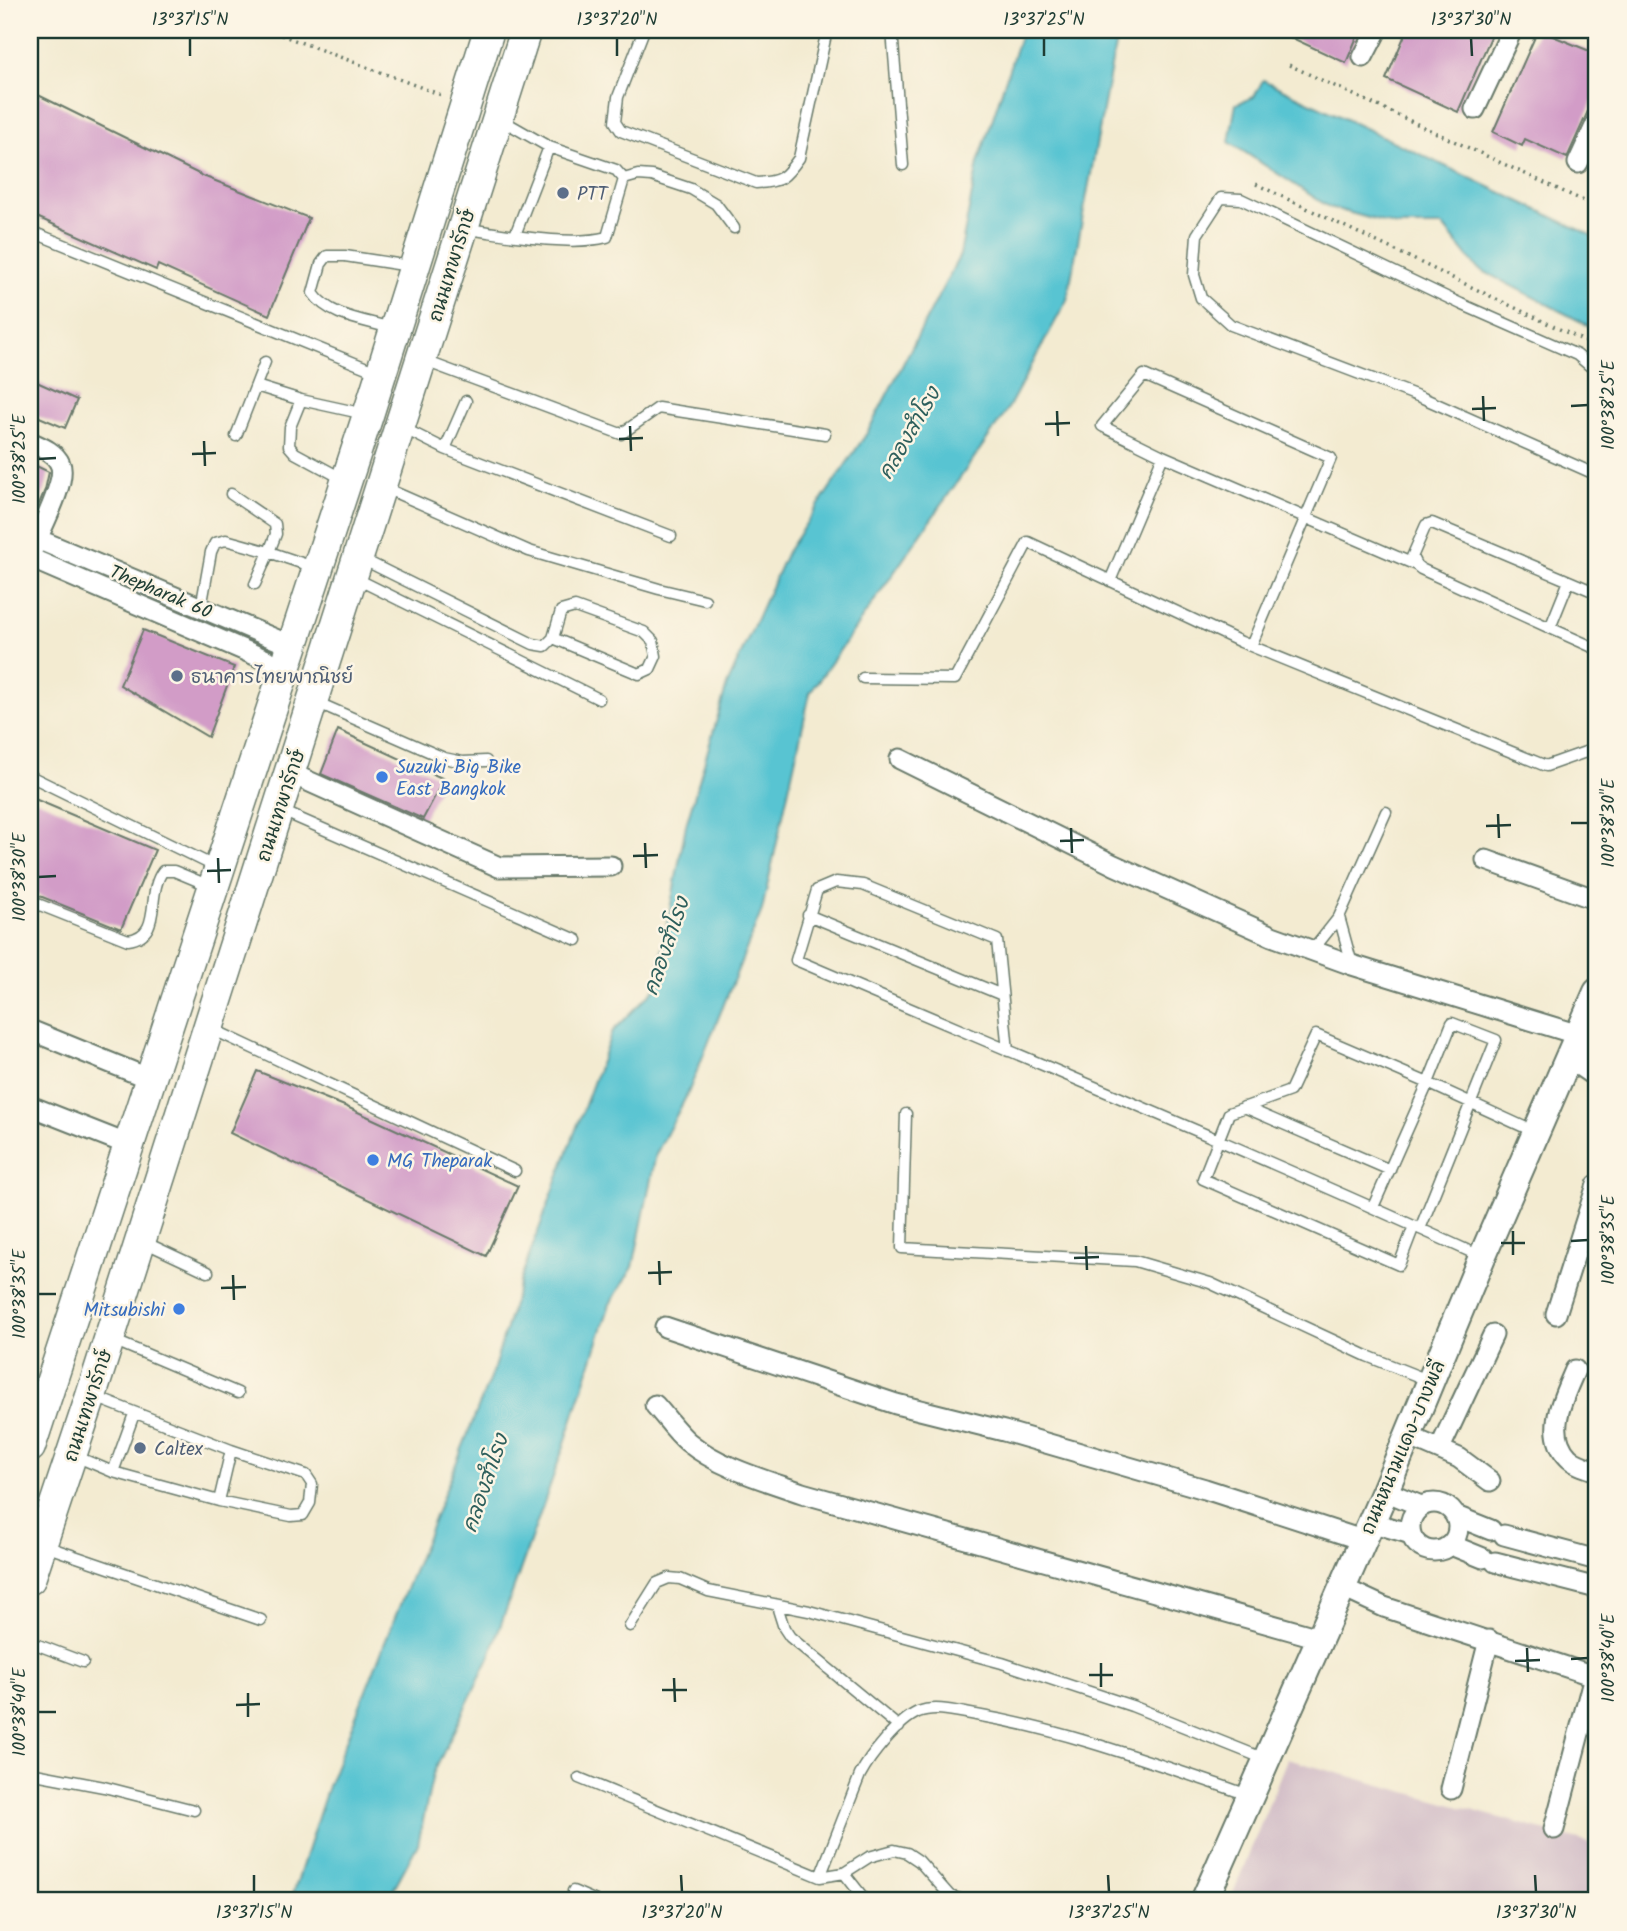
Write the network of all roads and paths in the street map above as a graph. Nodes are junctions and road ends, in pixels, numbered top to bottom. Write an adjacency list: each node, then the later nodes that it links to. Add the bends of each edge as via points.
1 (268, 30): 11 (path)
2 (489, 30): 11 (main road, ถนนเทพารักษ์)
3 (526, 30): 13 (main road, ถนนเทพารักษ์)
4 (644, 30): 5 (lane, via 618,97 615,122 621,131 756,183 775,182 787,175 799,158)
5 (827, 30)
6 (892, 30): 17 (lane)
7 (1377, 30): 9 (street)
8 (1512, 30): 12 (street)
9 (1363, 57)
10 (1289, 65): 20 (path)
11 (466, 104): 25 (main road, ถนนเทพารักษ์)
12 (1475, 110)
13 (498, 118): 15 (lane); 21 (main road, ถนนเทพารักษ์)
14 (1597, 122): 16 (street)
15 (549, 147): 18 (lane, via 616,170); 24 (lane)
16 (1578, 163)
17 (903, 165)
18 (624, 179): 22 (lane, via 652,176 691,190 716,204); 24 (lane, via 607,237)
19 (1256, 184): 27 (path)
20 (1597, 207)
21 (463, 228): 24 (lane); 28 (main road, ถนนเทพารักษ์)
22 (734, 228)
23 (30, 231): 31 (lane)
24 (515, 235)
25 (414, 267): 26 (main road, ถนนเทพารักษ์); 26 (lane, via 345,256 327,256 320,264 313,293 320,303)
26 (395, 329): 31 (main road, ถนนเทพารักษ์)
27 (1597, 347)
28 (422, 360): 36 (main road, ถนนเทพารักษ์); 37 (lane, via 621,434 658,408)
29 (265, 362): 32 (lane)
30 (1597, 372): 42 (lane, via 1577,355 1241,199 1221,198 1197,235 1195,275 1201,298 1231,326 1423,398)
31 (381, 374): 35 (main road, ถนนเทพารักษ์)
32 (256, 386): 33 (lane); 38 (lane)
33 (301, 400): 35 (lane); 43 (lane, via 290,427 289,446)
34 (466, 401): 40 (lane)
35 (368, 415): 43 (main road, ถนนเทพารักษ์)
36 (401, 426): 40 (lane); 44 (main road, ถนนเทพารักษ์)
37 (825, 433)
38 (236, 436)
39 (30, 442): 48 (street, via 57,458 62,467 61,480)
40 (445, 449): 47 (lane)
41 (1163, 456): 46 (lane); 46 (lane, via 1102,426 1144,375 1331,458); 55 (lane)
42 (1597, 475)
43 (346, 481): 54 (main road, ถนนเทพารักษ์)
44 (381, 487): 53 (main road, ถนนเทพารักษ์); 60 (lane, via 529,551)
45 (231, 494): 49 (lane, via 275,524)
46 (1306, 520): 51 (lane); 64 (lane)
47 (671, 536)
48 (33, 537): 50 (street); 52 (street, Thepharak 60)
49 (269, 552): 54 (lane); 57 (lane); 61 (lane, via 226,540 215,543)
50 (30, 558): 58 (street, Thepharak 60)
51 (1416, 565): 56 (lane, via 1412,557 1426,525 1432,523); 62 (lane)
52 (106, 568): 58 (street); 61 (street, Thepharak 60)
53 (356, 568): 63 (lane, via 533,644 545,646); 68 (lane); 69 (main road, ถนนเทพารักษ์)
54 (317, 569): 66 (main road, ถนนเทพารักษ์)
55 (1110, 580): 64 (lane); 67 (lane, via 1028,542 955,679)
56 (1569, 581): 59 (lane); 62 (lane)
57 (256, 584)
58 (97, 588): 66 (street, Thepharak 60)
59 (1597, 593)
60 (705, 600)
61 (201, 608): 66 (street, Thepharak 60)
62 (1550, 628): 65 (lane)
63 (553, 638): 63 (lane, via 639,674 650,669 656,656 653,641 644,632 575,607 561,611)
64 (1251, 646): 70 (lane, via 1546,766)
65 (1597, 649)
66 (289, 657): 79 (main road, ถนนเทพารักษ์)
67 (863, 678)
68 (599, 699)
69 (313, 701): 72 (lane, via 444,758); 73 (main road, ถนนเทพารักษ์)
70 (1597, 748)
71 (900, 759): 85 (street, via 1126,870)
72 (486, 761)
73 (290, 773): 75 (main road, ถนนเทพารักษ์); 78 (street, via 499,867)
74 (30, 776): 79 (lane)
75 (278, 809): 84 (lane); 89 (main road, ถนนเทพารักษ์)
76 (1386, 812): 83 (lane)
77 (1486, 860): 80 (street)
78 (611, 866)
79 (216, 878): 81 (lane, via 163,871 157,879 146,934 128,940); 95 (main road, ถนนเทพารักษ์)
80 (1597, 900)
81 (30, 901)
82 (808, 915): 88 (lane); 88 (lane, via 817,890 836,882 863,885 985,935 997,940); 92 (lane, via 796,960)
83 (1339, 917): 85 (lane); 86 (lane)
84 (577, 940)
85 (1313, 950): 86 (street)
86 (1352, 965): 91 (street)
87 (1597, 992): 91 (main road, ถนนหนามแดง-บางพลี)
88 (1002, 995): 92 (lane)
89 (208, 1028): 105 (lane); 109 (main road, ถนนเทพารักษ์)
90 (30, 1030): 95 (street)
91 (1574, 1046): 93 (street); 94 (street); 101 (main road, ถนนหนามแดง-บางพลี)
92 (1007, 1051): 102 (lane)
93 (1597, 1061)
94 (1597, 1078)
95 (150, 1079): 103 (main road, ถนนเทพารักษ์)
96 (1428, 1083): 97 (lane); 97 (lane, via 1452,1023 1496,1040); 99 (lane, via 1316,1035 1290,1091); 104 (lane)
97 (1471, 1102): 101 (lane); 108 (lane)
98 (30, 1106): 103 (street)
99 (1244, 1107): 102 (lane, via 1229,1113); 104 (lane)
100 (905, 1114): 117 (lane, via 902,1248 1135,1261 1210,1283)
101 (1536, 1133): 110 (main road, ถนนหนามแดง-บางพลี)
102 (1217, 1140): 107 (lane); 108 (lane, via 1203,1179 1387,1260 1399,1265)
103 (129, 1145): 122 (main road, ถนนเทพารักษ์)
104 (1390, 1170): 107 (lane)
105 (515, 1171)
106 (1597, 1185): 112 (street)
107 (1373, 1207): 108 (lane)
108 (1417, 1227): 110 (lane)
109 (140, 1241): 111 (lane); 115 (main road, ถนนเทพารักษ์)
110 (1482, 1257): 117 (main road, ถนนหนามแดง-บางพลี)
111 (208, 1272)
112 (1556, 1314)
113 (665, 1326): 134 (street, via 896,1404)
114 (1493, 1335): 124 (street)
115 (109, 1338): 118 (lane); 119 (main road, ถนนเทพารักษ์)
116 (1575, 1370): 127 (street, via 1557,1418 1558,1434 1569,1459)
117 (1431, 1381): 123 (main road, ถนนหนามแดง-บางพลี)
118 (237, 1393)
119 (91, 1396): 121 (lane); 126 (main road, ถนนเทพารักษ์)
120 (655, 1405): 145 (street, via 688,1442 761,1479)
121 (134, 1414): 125 (lane); 128 (lane)
122 (33, 1429)
123 (1408, 1436): 124 (street); 130 (main road, ถนนหนามแดง-บางพลี)
124 (1440, 1448): 129 (street)
125 (231, 1450): 131 (lane); 131 (lane, via 306,1475 312,1484 310,1503 303,1514 291,1516)
126 (72, 1454): 128 (lane); 136 (main road, ถนนเทพารักษ์)
127 (1597, 1471)
128 (113, 1472): 131 (lane)
129 (1490, 1481)
130 (1385, 1492): 132 (street); 134 (main road, ถนนหนามแดง-บางพลี)
131 (219, 1501)
132 (1421, 1506): 133 (street, via 1445,1505); 135 (street, via 1410,1522)
133 (1456, 1516): 137 (street, via 1458,1532); 138 (street)
134 (1366, 1531): 135 (street); 140 (main road, ถนนหนามแดง-บางพลี)
135 (1411, 1534): 137 (street, via 1427,1551)
136 (41, 1545): 139 (main road, ถนนเทพารักษ์); 143 (lane)
137 (1451, 1545): 141 (street, via 1489,1560)
138 (1597, 1560)
139 (30, 1580)
140 (1341, 1587): 145 (main road, ถนนหนามแดง-บางพลี); 146 (street, via 1384,1607)
141 (1597, 1588)
142 (777, 1606): 144 (lane, via 669,1578 657,1583); 150 (lane, via 790,1637); 151 (lane, via 1002,1663 1132,1706)
143 (261, 1620)
144 (630, 1626)
145 (1319, 1638): 151 (main road, ถนนหนามแดง-บางพลี)
146 (1489, 1640): 149 (street); 154 (street)
147 (30, 1642): 148 (lane)
148 (83, 1662)
149 (1596, 1676): 157 (street)
150 (899, 1727): 155 (lane, via 917,1713 938,1709 1009,1721); 159 (lane, via 868,1759)
151 (1265, 1759): 155 (main road, ถนนหนามแดง-บางพลี)
152 (30, 1773): 156 (lane)
153 (579, 1778): 159 (lane)
154 (1451, 1789)
155 (1250, 1795): 165 (main road, ถนนหนามแดง-บางพลี)
156 (194, 1810)
157 (1554, 1829)
158 (844, 1873): 159 (lane); 161 (lane, via 869,1857 894,1850 907,1853 919,1860); 163 (lane)
159 (820, 1877)
160 (573, 1891): 162 (lane)
161 (946, 1898): 164 (lane)
162 (596, 1901)
163 (866, 1901)
164 (966, 1901)
165 (1204, 1901)

